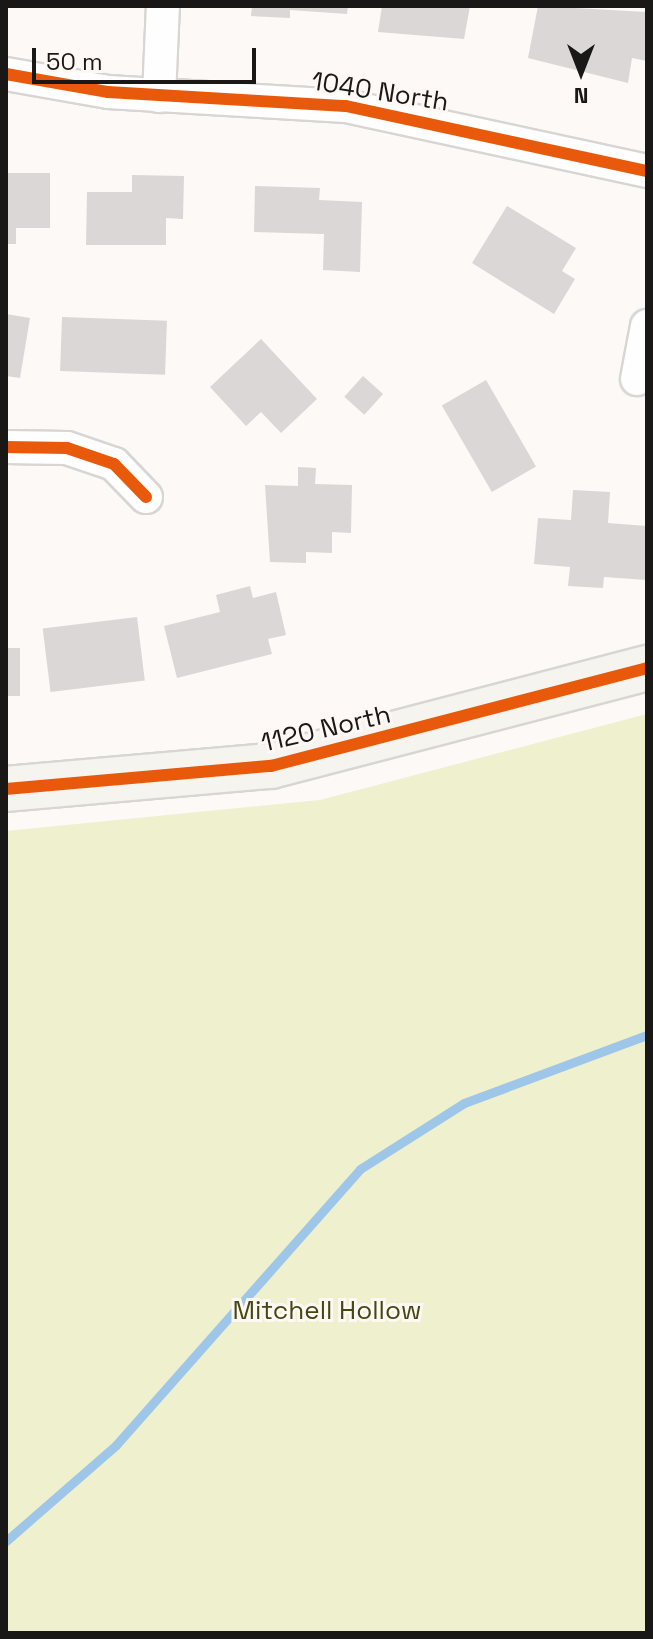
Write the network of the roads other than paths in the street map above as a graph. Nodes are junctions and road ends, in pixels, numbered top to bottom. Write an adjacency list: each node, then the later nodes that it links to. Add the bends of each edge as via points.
1 (163, 6): 3 (street)
2 (6, 74): 3 (street, 1040 North)
3 (159, 96): 4 (street, 1040 North, via 346,106)
4 (647, 171)
5 (647, 326): 6 (street)
6 (637, 379)
7 (6, 447): 8 (street, via 67,448 114,464)
8 (146, 497)
9 (647, 668): 10 (street, 1120 North, via 271,766)
10 (6, 789)

